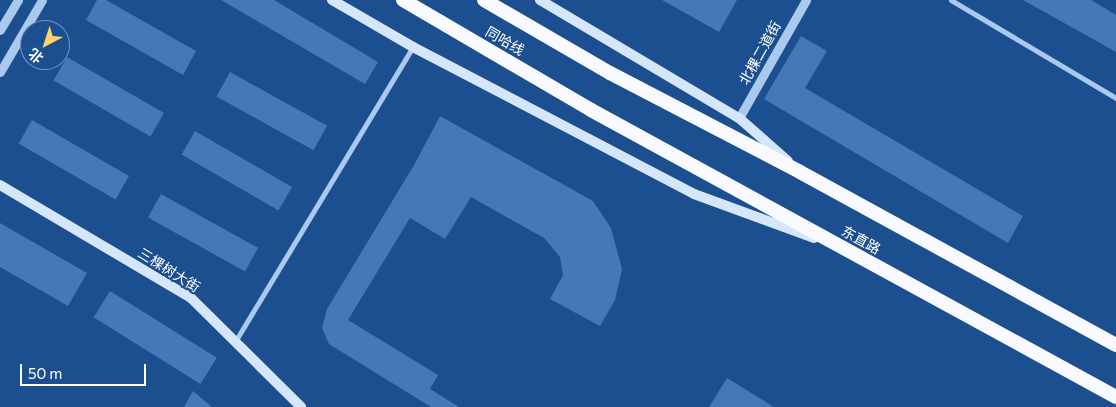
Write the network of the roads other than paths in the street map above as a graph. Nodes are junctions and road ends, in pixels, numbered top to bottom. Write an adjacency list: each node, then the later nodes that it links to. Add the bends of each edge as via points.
1 (18, 0): 9 (street)
2 (42, 0): 11 (street)
3 (332, 0): 10 (main road)
4 (403, 0): 13 (highway, 同哈线)
5 (484, 0): 15 (highway, 同哈线, via 610,73)
6 (540, 0): 14 (main road)
7 (806, 0): 14 (street, 北棵二道街)
8 (951, 0): 12 (street)
9 (0, 30)
10 (413, 47): 17 (main road, via 694,194); 18 (street)
11 (0, 72)
12 (1116, 98)
13 (591, 110): 17 (highway, 东直路)
14 (739, 118): 15 (main road)
15 (800, 172): 19 (highway)
16 (0, 184): 18 (main road, 三棵树大街, via 191,298)
17 (837, 246): 20 (highway, 东直路)
18 (236, 340): 21 (main road, 三棵树大街)
19 (1116, 345)
20 (1116, 397)
21 (301, 407)

